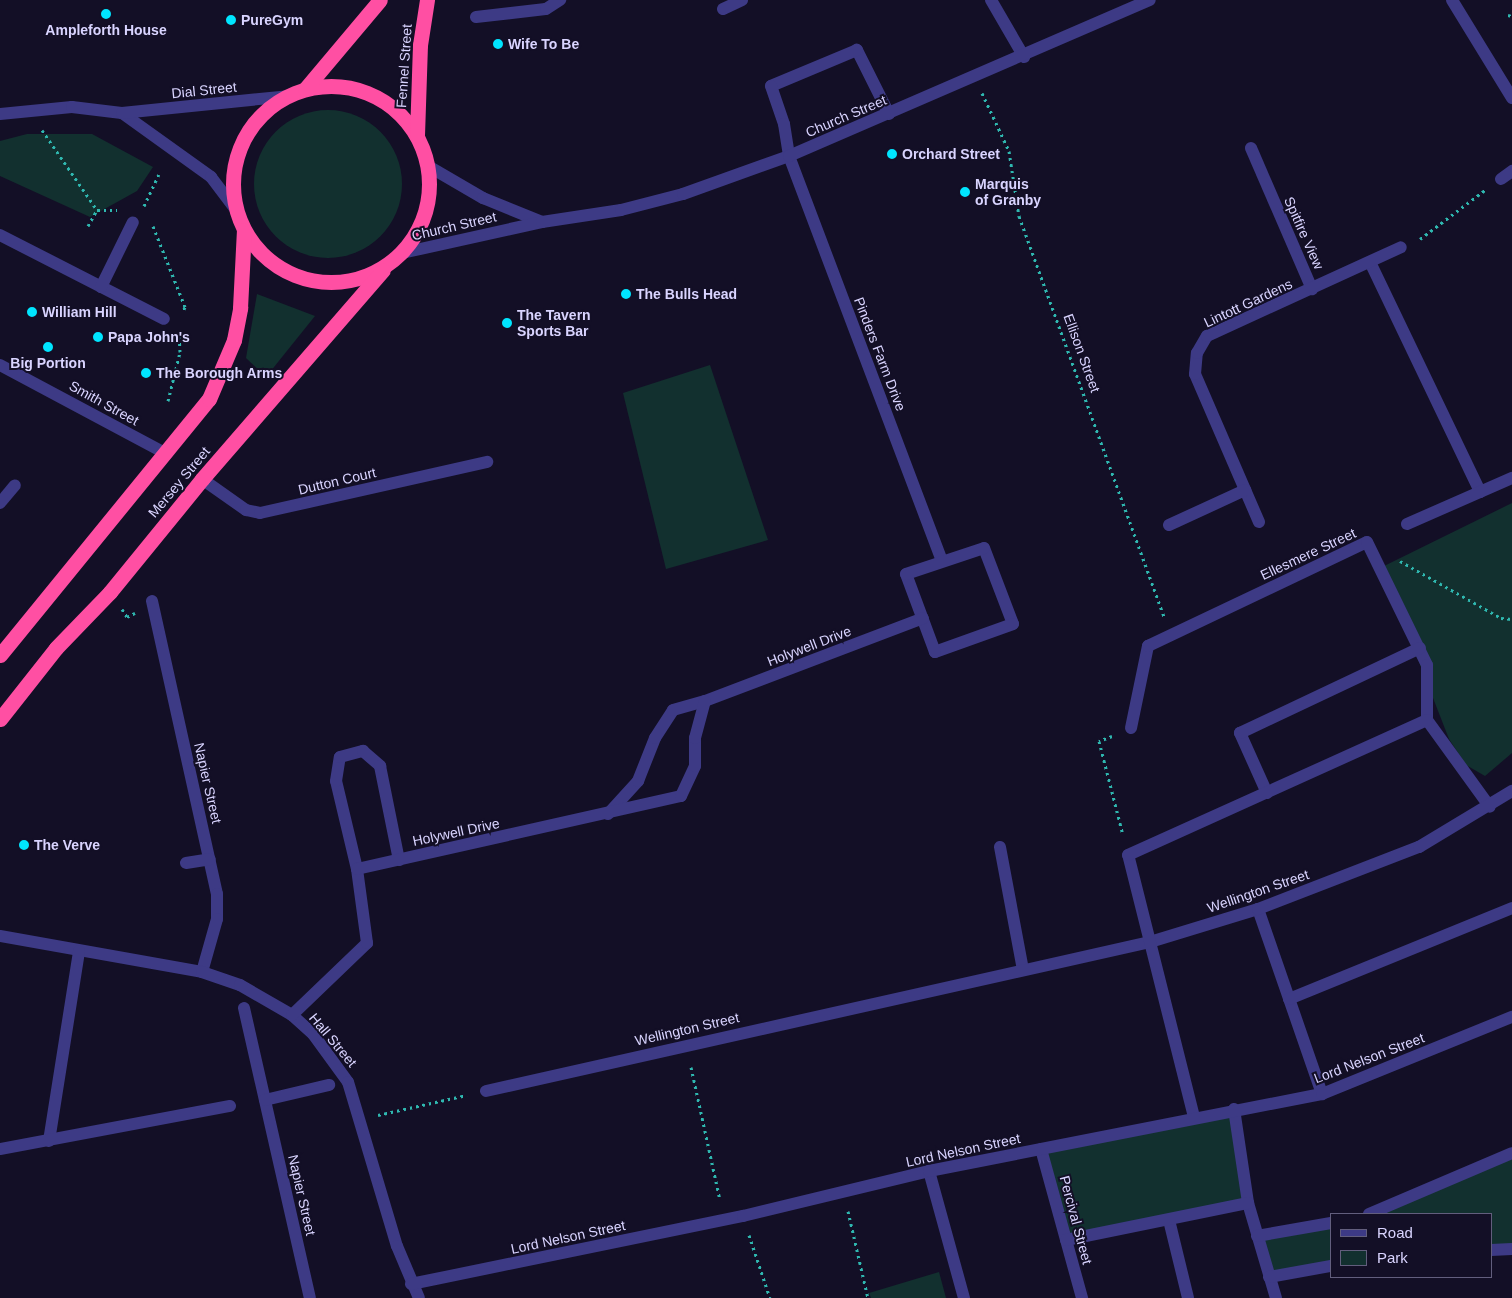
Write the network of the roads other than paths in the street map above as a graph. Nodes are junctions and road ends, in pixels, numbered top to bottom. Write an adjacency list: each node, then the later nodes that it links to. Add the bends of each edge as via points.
1 (380, 0): 11 (highway)
2 (427, 0): 17 (highway, Fennel Street, via 420,45)
3 (560, 0): 9 (street, via 546,9)
4 (742, 0): 8 (street)
5 (991, 0): 10 (street)
6 (1150, 0): 10 (street, Church Street)
7 (1452, 0): 13 (street)
8 (723, 9)
9 (476, 17)
10 (1024, 57): 16 (street, Church Street)
11 (305, 89): 12 (highway); 17 (highway, via 337,86 369,93 396,110)
12 (288, 96): 14 (street, Dial Street); 23 (highway, via 261,116 241,144 233,177)
13 (1512, 98)
14 (122, 113): 15 (street, Dial Street, via 72,107); 23 (street, Dial Street, via 211,177)
15 (0, 114)
16 (889, 114): 19 (street, Church Street); 19 (street, Pinders Farm Drive, via 857,50 771,86 784,124)
17 (417, 135): 20 (highway)
18 (1251, 148): 33 (street, Spitfire View)
19 (790, 156): 25 (street, Church Street, via 674,196 621,210); 47 (street, Pinders Farm Drive)
20 (428, 166): 25 (street, Church Street, via 483,198); 29 (highway, via 429,198 422,220)
21 (1512, 170): 22 (street)
22 (1501, 179)
23 (236, 210): 26 (highway)
24 (133, 222): 32 (street)
25 (542, 222): 29 (street, Church Street)
26 (244, 230): 31 (highway, via 264,256 291,274 322,282 355,280); 36 (highway, Mersey Street, via 240,308 234,340 209,399)
27 (0, 235): 32 (street)
28 (1401, 247): 30 (street, Lintott Gardens)
29 (402, 253): 31 (highway)
30 (1370, 262): 33 (street, Lintott Gardens); 42 (street)
31 (385, 267): 38 (highway, Mersey Street)
32 (101, 287): 34 (street)
33 (1312, 289): 41 (street, Lintott Gardens, via 1207,336 1197,353 1196,374)
34 (164, 319)
35 (0, 366): 36 (street, Smith Street)
36 (167, 454): 51 (highway, Mersey Street)
37 (487, 462): 38 (street, Dutton Court, via 260,514 246,510)
38 (202, 478): 53 (highway, Mersey Street, via 110,592 56,648)
39 (1512, 478): 42 (street)
40 (15, 485): 43 (street)
41 (1245, 490): 44 (street, Lintott Gardens); 46 (street)
42 (1480, 492): 45 (street)
43 (0, 503)
44 (1259, 522)
45 (1407, 524)
46 (1170, 525)
47 (942, 561): 49 (street, via 906,574); 49 (street, via 984,548 1012,624 935,652)
48 (152, 601): 61 (street, Napier Street)
49 (923, 618): 52 (street, Holywell Drive)
50 (1420, 648): 54 (street, Ellesmere Street, via 1428,665); 55 (street, Ellesmere Street, via 1366,542 1148,646); 57 (street, via 1240,733)
51 (0, 655)
52 (705, 701): 59 (street, Holywell Drive, via 673,710 655,738 638,781); 59 (street, Holywell Drive, via 695,738 695,766 681,796)
53 (0, 719)
54 (1427, 720): 57 (street); 58 (street)
55 (1130, 728)
56 (1512, 792): 58 (street, Wellington Street)
57 (1267, 793): 68 (street, via 1128,855)
58 (1490, 807): 66 (street, Wellington Street, via 1419,847)
59 (608, 814): 62 (street, Holywell Drive)
60 (1000, 847): 70 (street)
61 (210, 859): 63 (street); 71 (street, Napier Street, via 218,907)
62 (399, 860): 64 (street, Holywell Drive); 64 (street, Holywell Drive, via 380,766 363,751 340,757 336,781)
63 (186, 863)
64 (357, 869): 74 (street, Holywell Drive, via 367,943)
65 (1512, 908): 72 (street)
66 (1258, 909): 68 (street, Wellington Street); 72 (street)
67 (0, 936): 69 (street, Hall Street)
68 (1150, 942): 70 (street, Wellington Street); 82 (street)
69 (80, 951): 71 (street, Hall Street); 83 (street)
70 (1023, 970): 77 (street, Wellington Street)
71 (202, 972): 74 (street, Hall Street, via 240,985)
72 (1289, 999): 78 (street)
73 (244, 1008): 79 (street, Napier Street)
74 (292, 1015): 98 (street, Hall Street, via 313,1034 348,1082)
75 (1512, 1017): 78 (street, Lord Nelson Street)
76 (329, 1085): 79 (street)
77 (486, 1090)
78 (1322, 1094): 81 (street, Lord Nelson Street)
79 (265, 1100): 99 (street, Napier Street)
80 (230, 1106): 83 (street)
81 (1234, 1110): 82 (street, Lord Nelson Street); 88 (street)
82 (1194, 1116): 84 (street, Lord Nelson Street)
83 (49, 1141): 85 (street)
84 (1041, 1149): 87 (street, Lord Nelson Street); 93 (street, Percival Street)
85 (0, 1150)
86 (1512, 1154): 89 (street)
87 (929, 1171): 98 (street, Lord Nelson Street, via 743,1216); 101 (street)
88 (1248, 1203): 90 (street); 92 (street)
89 (1372, 1213)
90 (1169, 1220): 93 (street); 103 (street)
91 (1330, 1223): 92 (street)
92 (1257, 1236): 97 (street)
93 (1066, 1240): 102 (street, Percival Street)
94 (1512, 1249): 95 (street)
95 (1492, 1250)
96 (1330, 1266): 97 (street)
97 (1269, 1277): 104 (street)
98 (412, 1284): 100 (street, Hall Street)
99 (310, 1298)
100 (419, 1298)
101 (964, 1298)
102 (1082, 1298)
103 (1188, 1298)
104 (1276, 1298)

